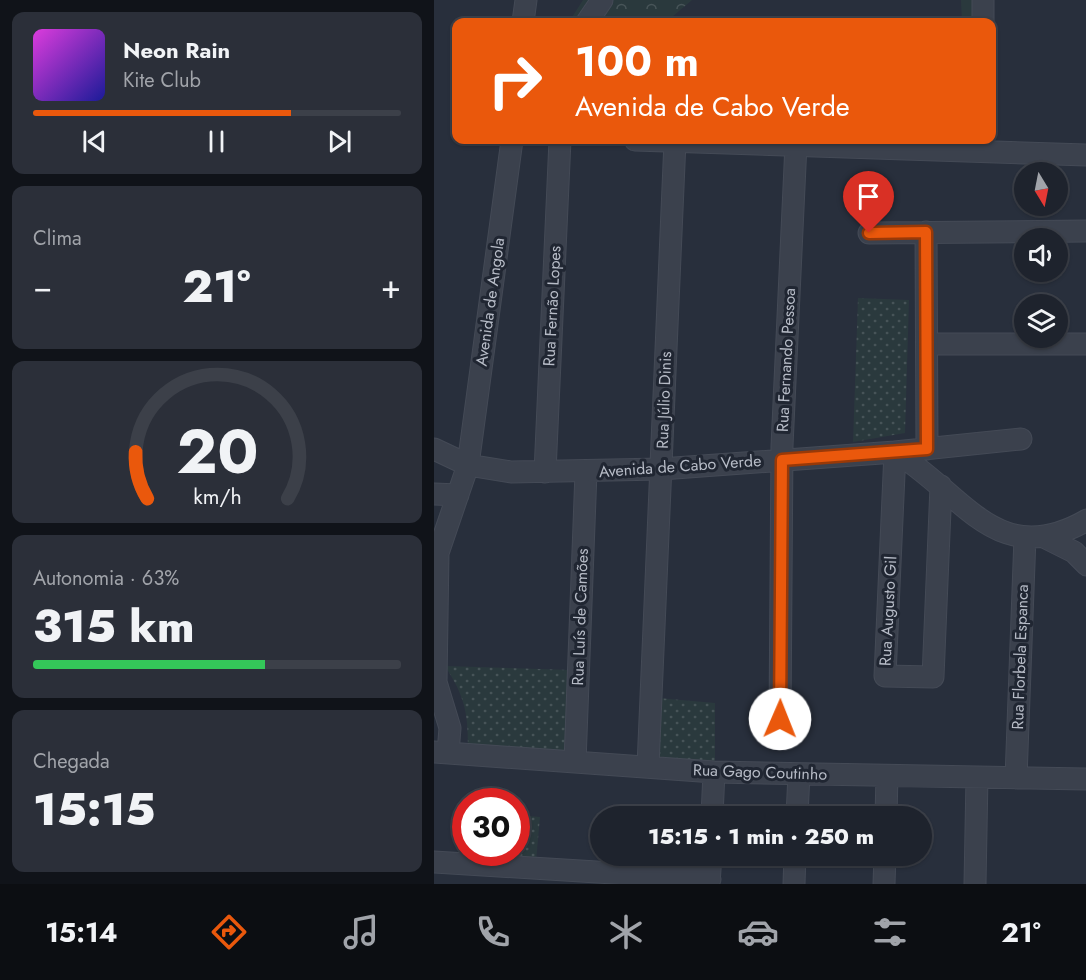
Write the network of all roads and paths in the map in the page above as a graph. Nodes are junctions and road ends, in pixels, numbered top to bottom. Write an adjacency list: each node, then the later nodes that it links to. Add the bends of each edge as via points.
1 (526, 0): 4 (street)
2 (602, 0): 5 (street)
3 (983, 0): 6 (street)
4 (524, 18)
5 (590, 18)
6 (983, 18)
7 (511, 144): 23 (street, Avenida de Angola)
8 (560, 144): 25 (street, Rua Fernão Lopes)
9 (675, 144): 24 (street, Rua Júlio Dinis)
10 (796, 144): 11 (street, via 898,148); 22 (street, Rua Fernando Pessoa)
11 (984, 145): 12 (street)
12 (1086, 155)
13 (1086, 231): 14 (street)
14 (926, 232): 15 (street); 16 (street)
15 (869, 233)
16 (928, 344): 17 (street); 20 (street)
17 (1086, 344)
18 (1021, 439): 20 (street, Avenida de Cabo Verde)
19 (434, 449): 23 (street, Avenida de Cabo Verde)
20 (927, 449): 21 (street, Avenida de Cabo Verde)
21 (895, 452): 22 (street, Avenida de Cabo Verde); 27 (street, via 922,468); 27 (street, Rua Augusto Gil, via 885,676 933,678)
22 (782, 460): 24 (street, Avenida de Cabo Verde); 34 (street, Rua Fernando Pessoa)
23 (468, 465): 25 (street, Avenida de Cabo Verde, via 511,472); 29 (street, Avenida de Angola)
24 (661, 469): 26 (street, Avenida de Cabo Verde); 37 (street, Rua Júlio Dinis)
25 (545, 472): 26 (street, Avenida de Cabo Verde)
26 (586, 472): 36 (street, Rua Luís de Camões)
27 (941, 486): 31 (street, via 983,524)
28 (434, 494): 29 (street)
29 (458, 495): 33 (street, Avenida de Angola, via 438,553 436,682)
30 (1081, 528): 31 (street)
31 (1035, 538): 32 (street); 42 (street, Rua Florbela Espanca)
32 (1082, 556)
33 (440, 708): 35 (street, Avenida de Angola, via 450,728)
34 (780, 719)
35 (441, 753): 36 (street, Rua Gago Coutinho)
36 (575, 762): 37 (street, Rua Gago Coutinho)
37 (648, 766): 38 (street, Rua Gago Coutinho)
38 (714, 772): 39 (street, Rua Gago Coutinho); 44 (street)
39 (798, 774): 40 (street, Rua Gago Coutinho); 45 (street)
40 (887, 776): 41 (street, Rua Gago Coutinho); 46 (street)
41 (977, 777): 42 (street, Rua Gago Coutinho); 54 (street)
42 (1016, 778): 43 (street, Rua Gago Coutinho)
43 (1086, 779)
44 (712, 806)
45 (797, 806)
46 (886, 806)
47 (434, 862): 51 (street)
48 (710, 866): 51 (street)
49 (795, 866): 52 (street)
50 (885, 866): 53 (street)
51 (709, 881)
52 (794, 884)
53 (884, 884)
54 (975, 884)

